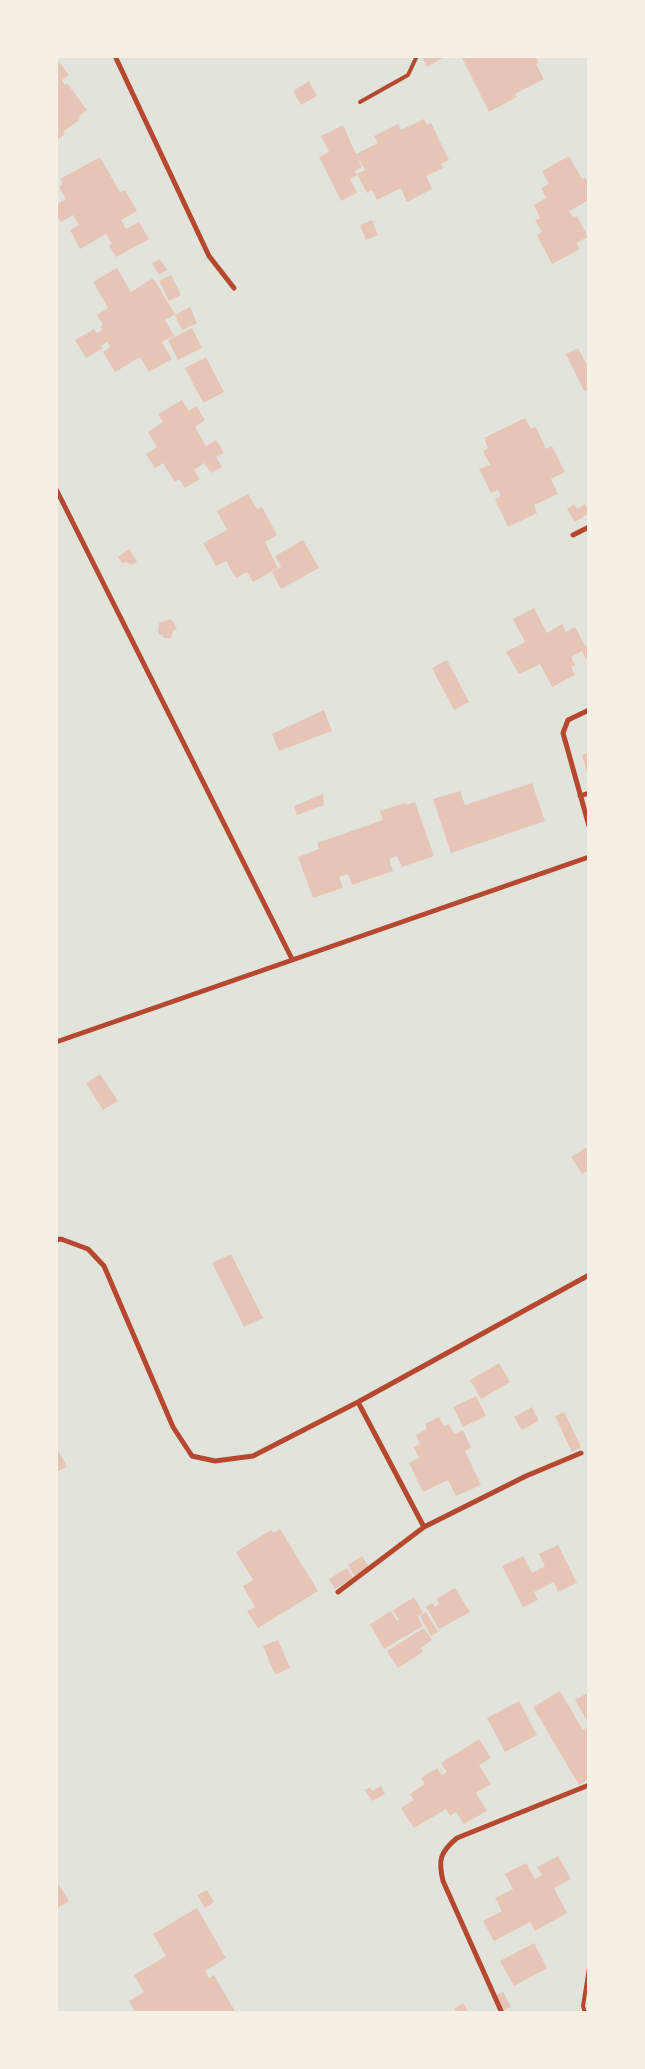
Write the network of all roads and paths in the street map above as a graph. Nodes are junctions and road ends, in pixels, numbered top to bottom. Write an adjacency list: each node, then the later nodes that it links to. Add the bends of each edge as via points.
1 (115, 56): 4 (street, via 209,256)
2 (414, 56): 3 (lane, via 416,58 408,75)
3 (360, 102)
4 (234, 288)
5 (56, 489): 13 (street)
6 (589, 527): 7 (street)
7 (573, 535)
8 (589, 710): 10 (street, via 568,720 563,733)
9 (589, 793): 10 (street)
10 (580, 796): 11 (street)
11 (589, 826)
12 (589, 857): 13 (street)
13 (292, 959): 14 (street)
14 (56, 1042)
15 (56, 1240): 17 (street, via 88,1249 104,1266 173,1427 192,1456 215,1461 253,1456)
16 (589, 1275): 17 (street)
17 (358, 1402): 19 (street)
18 (581, 1453): 19 (street, via 526,1476)
19 (424, 1527): 20 (street)
20 (338, 1592)
21 (589, 1785): 23 (street, via 456,1838 442,1856 443,1881)
22 (589, 1968): 24 (lane, via 583,2006)
23 (502, 2013)
24 (585, 2013)

